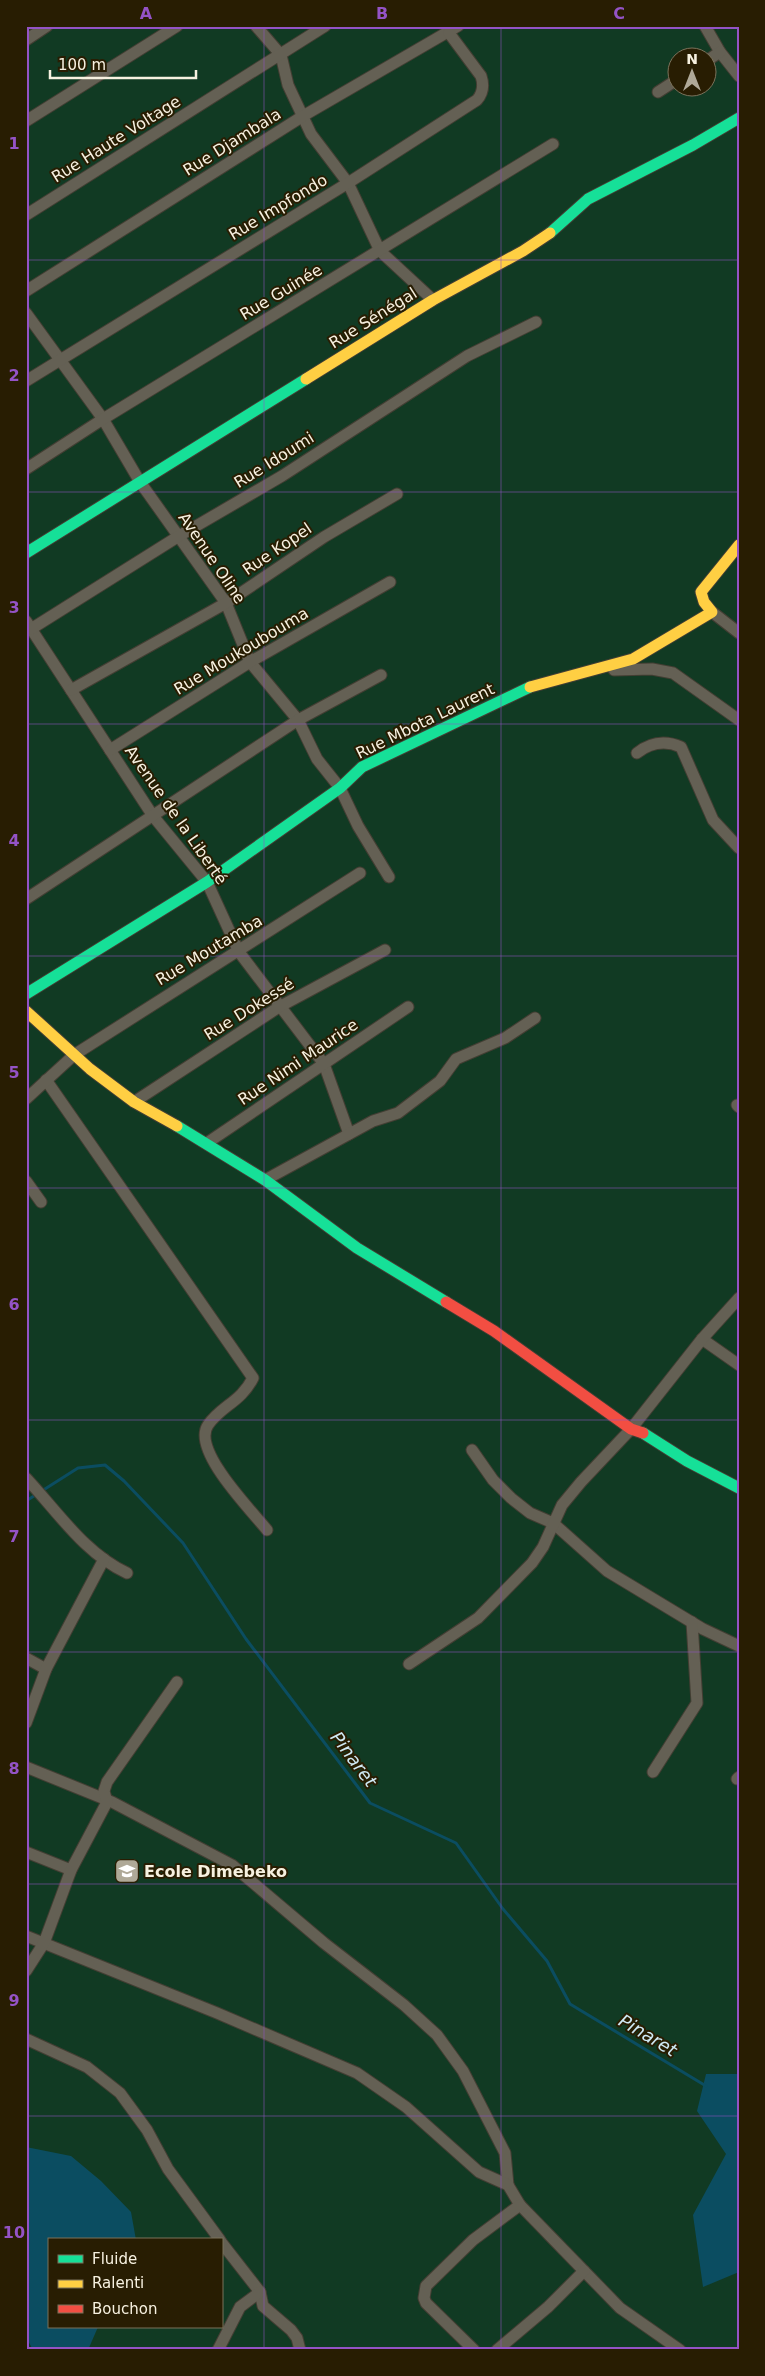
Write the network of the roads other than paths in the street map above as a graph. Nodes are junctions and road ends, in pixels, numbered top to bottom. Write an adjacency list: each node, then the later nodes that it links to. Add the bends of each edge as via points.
1 (47, 26): 7 (street)
2 (176, 26): 15 (street)
3 (256, 26): 9 (street)
4 (326, 26): 9 (street, Rue Haute Voltage)
5 (705, 26): 8 (street)
6 (454, 30): 13 (street, Rue Djambala); 17 (street, Rue Impfondo, via 481,76 481,95)
7 (26, 40)
8 (720, 52): 10 (street)
9 (281, 55): 13 (street, via 288,85); 18 (street, Rue Haute Voltage)
10 (737, 70)
11 (668, 86): 12 (street)
12 (658, 92)
13 (303, 116): 17 (street, via 311,134); 20 (street, Rue Djambala)
14 (739, 118): 21 (street, Rue Sénégal, via 588,199 554,230 523,251)
15 (26, 121)
16 (553, 144): 19 (street, Rue Guinée)
17 (348, 183): 19 (street); 24 (street, Rue Impfondo)
18 (26, 215)
19 (380, 251): 21 (street); 26 (street, Rue Guinée)
20 (26, 291)
21 (433, 300): 28 (street, Rue Sénégal)
22 (26, 313): 24 (street, Avenue Oline)
23 (536, 322): 30 (street, Rue Idoumi, via 468,356 282,476)
24 (60, 359): 25 (street, Rue Impfondo); 26 (street, Avenue Oline)
25 (26, 381)
26 (103, 419): 27 (street, Rue Guinée); 28 (street, Avenue Oline)
27 (26, 469)
28 (140, 482): 30 (street, Avenue Oline); 32 (street, Rue Sénégal)
29 (397, 494): 34 (street, Rue Kopel, via 324,537)
30 (179, 536): 34 (street, Avenue Oline); 36 (street, Rue Idoumi)
31 (739, 545): 35 (street, via 701,592)
32 (26, 553)
33 (390, 582): 38 (street, Rue Moukoubouma)
34 (226, 602): 38 (street, Avenue Oline); 41 (street, Rue Kopel)
35 (712, 612): 37 (street); 39 (street, Rue Mbota Laurent, via 634,658)
36 (29, 625): 41 (street, Avenue de la Liberté)
37 (739, 633)
38 (250, 662): 42 (street, Avenue Oline); 44 (street, Rue Moukoubouma)
39 (599, 670): 43 (street, via 652,669 673,673); 46 (street, Rue Mbota Laurent, via 526,688 362,768)
40 (381, 675): 42 (street)
41 (71, 690): 44 (street, Avenue de la Liberté)
42 (298, 720): 46 (street, Avenue Oline, via 317,759); 47 (street)
43 (739, 720)
44 (110, 750): 47 (street, Avenue de la Liberté)
45 (637, 753): 48 (street, via 657,742 682,747 713,820)
46 (340, 788): 50 (street, Avenue Oline, via 358,826); 51 (street, Rue Mbota Laurent)
47 (153, 816): 51 (street, Avenue de la Liberté); 52 (street)
48 (739, 848)
49 (360, 873): 54 (street, Rue Moutamba)
50 (389, 877)
51 (207, 882): 54 (street, Avenue de la Liberté); 55 (street, Rue Mbota Laurent)
52 (26, 899)
53 (385, 950): 56 (street, Rue Dokessé)
54 (239, 952): 56 (street, Avenue de la Liberté); 60 (street, Rue Moutamba)
55 (26, 994)
56 (279, 1007): 61 (street, Avenue de la Liberté); 64 (street, Rue Dokessé)
57 (408, 1007): 61 (street, Rue Nimi Maurice)
58 (26, 1011): 60 (street)
59 (535, 1018): 65 (street, via 505,1038 456,1058 440,1081 398,1113)
60 (74, 1055): 62 (street, Rue Moutamba); 64 (street)
61 (324, 1064): 65 (street, Avenue de la Liberté); 66 (street, Rue Nimi Maurice)
62 (46, 1080): 63 (street, Rue Moutamba); 78 (street, via 253,1378 246,1391 208,1425 205,1437 213,1462)
63 (26, 1098)
64 (134, 1102): 66 (street)
65 (349, 1134): 67 (street)
66 (207, 1143): 67 (street)
67 (264, 1180): 73 (street, via 357,1248 494,1331)
68 (26, 1182): 69 (street)
69 (41, 1202)
70 (738, 1301): 71 (street)
71 (702, 1339): 72 (street); 73 (street)
72 (739, 1365)
73 (631, 1429): 76 (street, via 639,1430 687,1461); 77 (street, via 581,1482)
74 (472, 1450): 77 (street, via 493,1480 511,1498 530,1513)
75 (26, 1478): 79 (street, via 75,1534)
76 (739, 1488)
77 (552, 1523): 81 (street, via 607,1571); 84 (street, via 543,1547 532,1563 484,1612)
78 (268, 1530)
79 (104, 1558): 80 (street, via 110,1565); 85 (street)
80 (127, 1573)
81 (692, 1622): 82 (street); 89 (street, via 697,1703)
82 (739, 1646)
83 (26, 1658): 85 (street)
84 (409, 1664)
85 (46, 1668): 87 (street)
86 (177, 1682): 90 (street, via 108,1782 104,1791)
87 (26, 1723)
88 (26, 1767): 90 (street)
89 (653, 1772)
90 (107, 1802): 92 (street); 97 (street, via 182,1837 232,1865 437,2035 463,2071 505,2154)
91 (26, 1852): 92 (street)
92 (72, 1870): 94 (street)
93 (26, 1936): 94 (street)
94 (44, 1943): 95 (street); 97 (street, via 357,2073 406,2107 479,2172)
95 (26, 1971)
96 (26, 2039): 99 (street, via 87,2067 120,2093 147,2130 168,2169)
97 (508, 2185): 98 (street)
98 (520, 2205): 101 (street); 106 (street, via 473,2240 426,2286 426,2303)
99 (219, 2238)
100 (222, 2242): 102 (street)
101 (584, 2271): 103 (street, via 620,2308); 107 (street, via 548,2307)
102 (260, 2292): 104 (street, via 240,2307); 105 (street, via 263,2306 291,2330)
103 (670, 2345): 108 (street)
104 (218, 2350)
105 (300, 2350)
106 (474, 2350)
107 (496, 2350)
108 (680, 2350)

